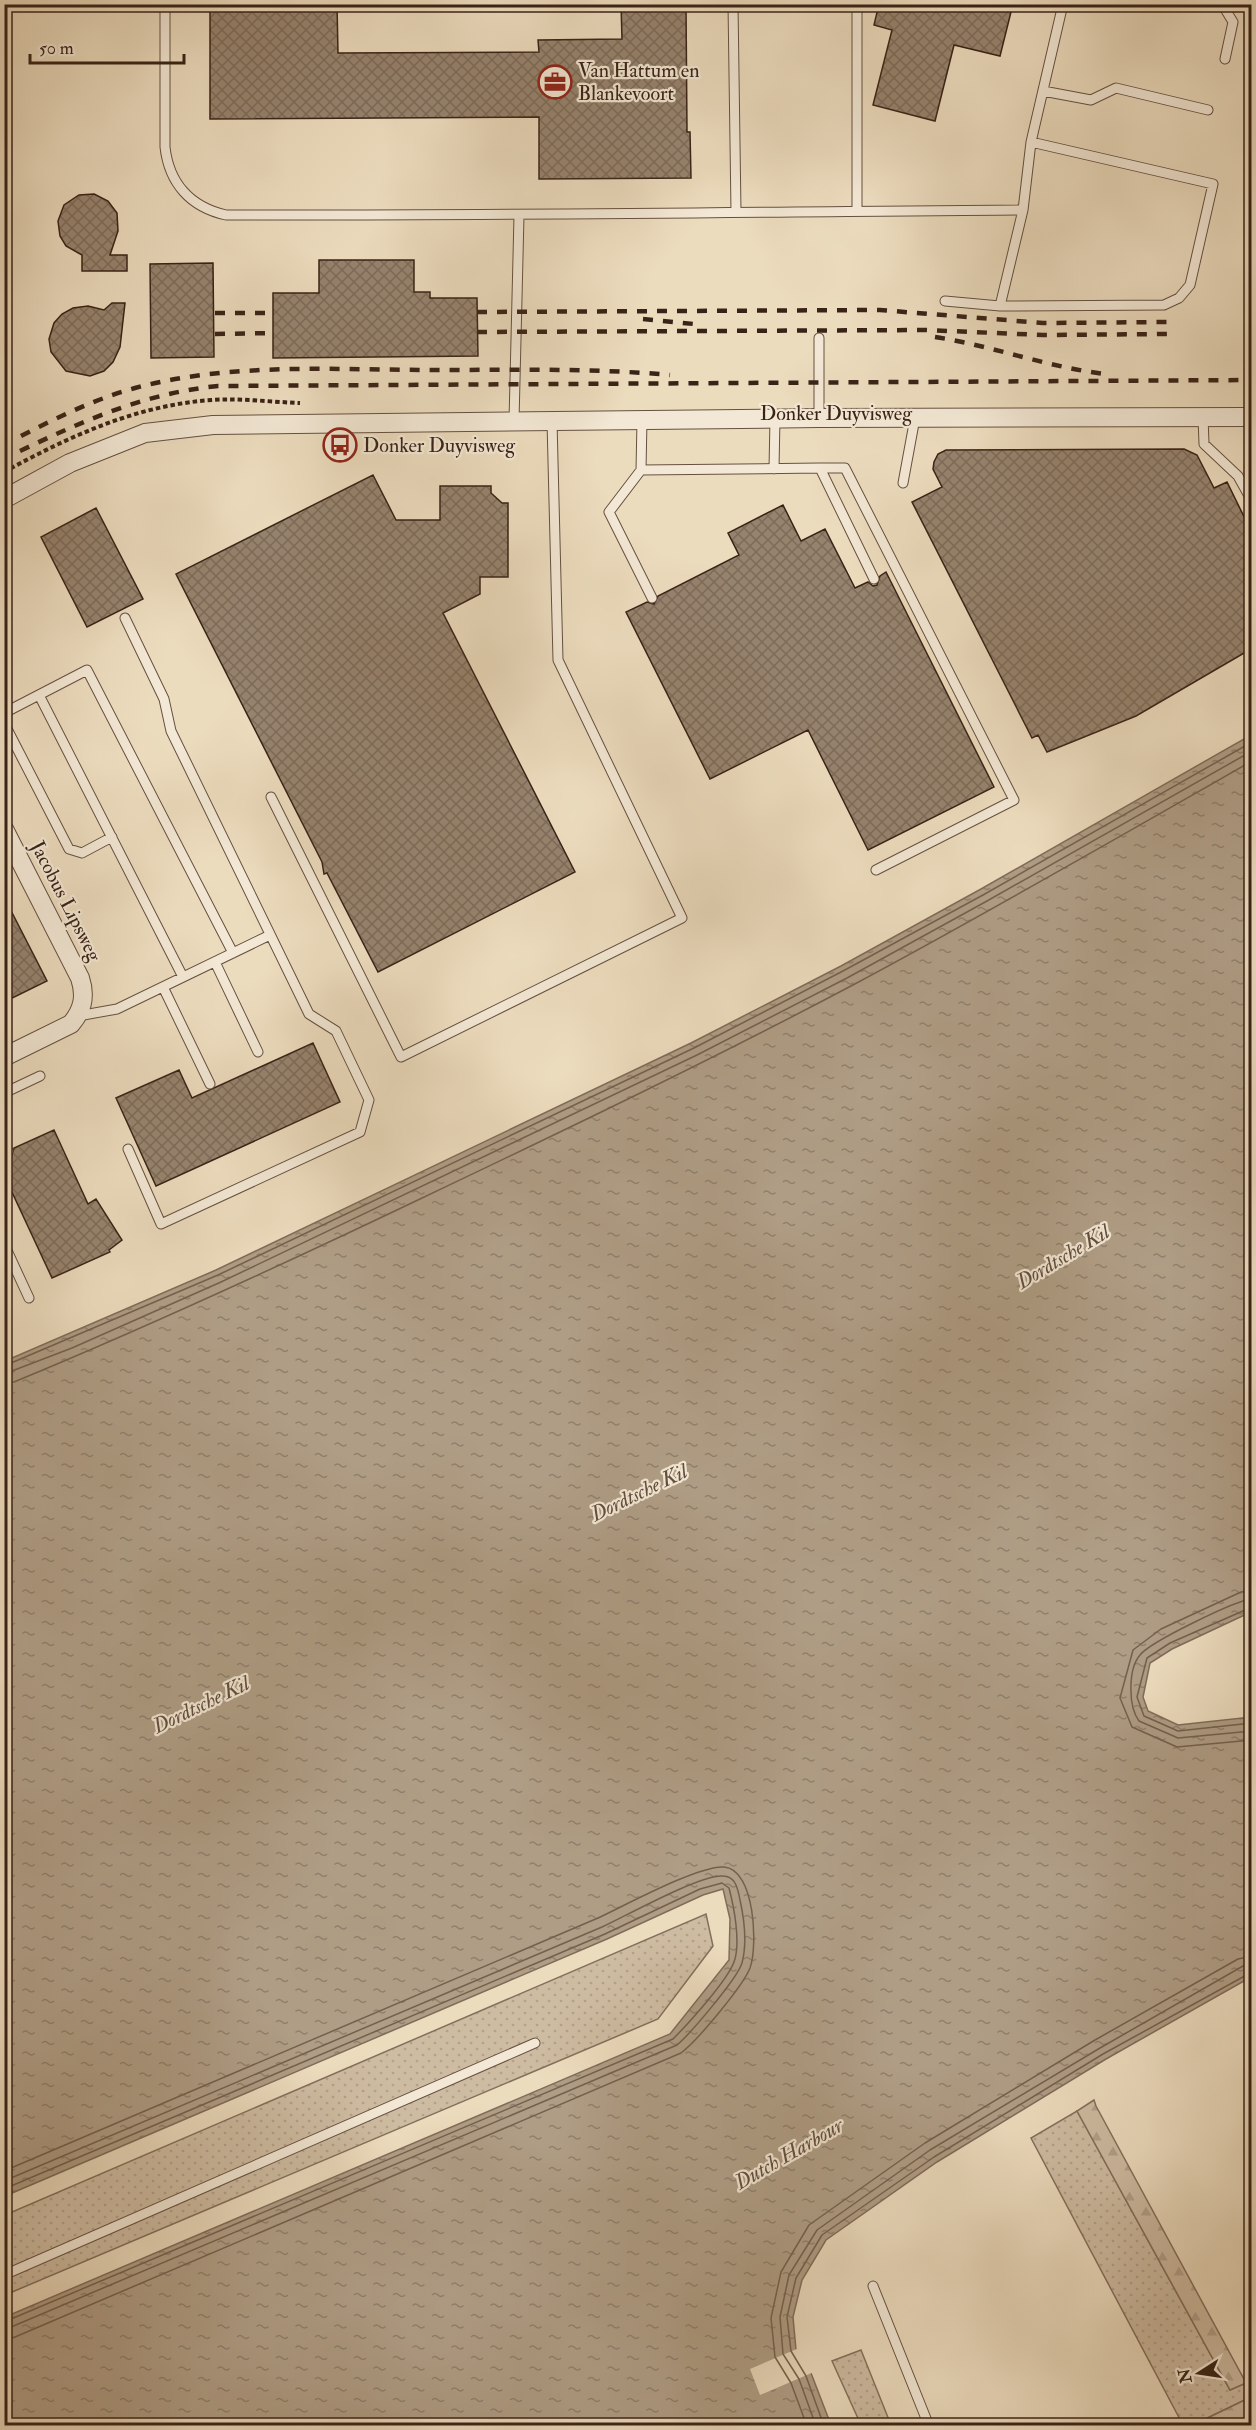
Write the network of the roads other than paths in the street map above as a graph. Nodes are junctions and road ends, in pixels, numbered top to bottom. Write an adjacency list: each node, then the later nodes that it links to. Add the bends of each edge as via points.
1 (165, 4): 13 (lane, via 166,158 180,189 201,206 226,215)
2 (733, 4): 12 (lane)
3 (857, 4): 11 (lane)
4 (1063, 4): 7 (lane)
5 (1222, 4): 6 (lane, via 1233,22)
6 (1225, 59)
7 (1043, 91): 8 (lane, via 1091,100 1116,88); 9 (lane)
8 (1208, 110)
9 (1031, 142): 10 (lane); 15 (lane, via 1213,184 1190,285 1172,303)
10 (1023, 210): 11 (lane); 15 (lane)
11 (857, 211): 12 (lane)
12 (736, 212): 13 (lane)
13 (519, 216): 23 (lane)
14 (945, 301): 15 (lane)
15 (1000, 306)
16 (819, 338): 20 (lane)
17 (1203, 417): 18 (street, Donker Duyvisweg); 21 (street, Donker Duyvisweg); 30 (lane, via 1204,444 1238,476)
18 (1251, 417)
19 (775, 418): 20 (street, Donker Duyvisweg); 22 (street, Donker Duyvisweg); 26 (lane)
20 (819, 418): 21 (street, Donker Duyvisweg)
21 (915, 418): 28 (lane)
22 (642, 420): 24 (street, Donker Duyvisweg); 27 (lane)
23 (514, 421): 24 (street, Donker Duyvisweg); 29 (street, Donker Duyvisweg, via 213,425 145,434 70,464)
24 (552, 421): 37 (lane, via 558,660 682,918 401,1057)
25 (820, 468): 26 (lane); 31 (lane); 40 (lane, via 844,468 1014,800)
26 (774, 469): 27 (lane)
27 (641, 470): 32 (lane, via 609,512)
28 (903, 483)
29 (4, 499)
30 (1251, 501)
31 (874, 579)
32 (652, 598)
33 (125, 618): 41 (lane, via 164,699 171,731)
34 (39, 695): 35 (lane); 39 (lane); 42 (lane, via 87,670)
35 (4, 713)
36 (4, 723): 39 (lane, via 69,849 82,853)
37 (271, 797)
38 (4, 829): 46 (street, Jacobus Lipsweg, via 80,978 84,997)
39 (112, 837): 44 (lane)
40 (876, 870)
41 (270, 935): 42 (lane); 52 (lane, via 309,1014 336,1031 369,1100 360,1132 161,1224)
42 (233, 953): 43 (lane)
43 (215, 962): 44 (lane); 47 (lane)
44 (183, 977): 45 (lane)
45 (163, 987): 46 (lane, via 117,1009); 50 (lane)
46 (78, 1016): 48 (street, via 63,1030)
47 (258, 1052)
48 (4, 1057)
49 (40, 1076): 51 (lane)
50 (210, 1084)
51 (4, 1093)
52 (128, 1149)
53 (4, 1244): 54 (lane)
54 (29, 1298)
55 (535, 2043): 56 (lane)
56 (4, 2275)
57 (873, 2286): 58 (lane)
58 (929, 2426)

